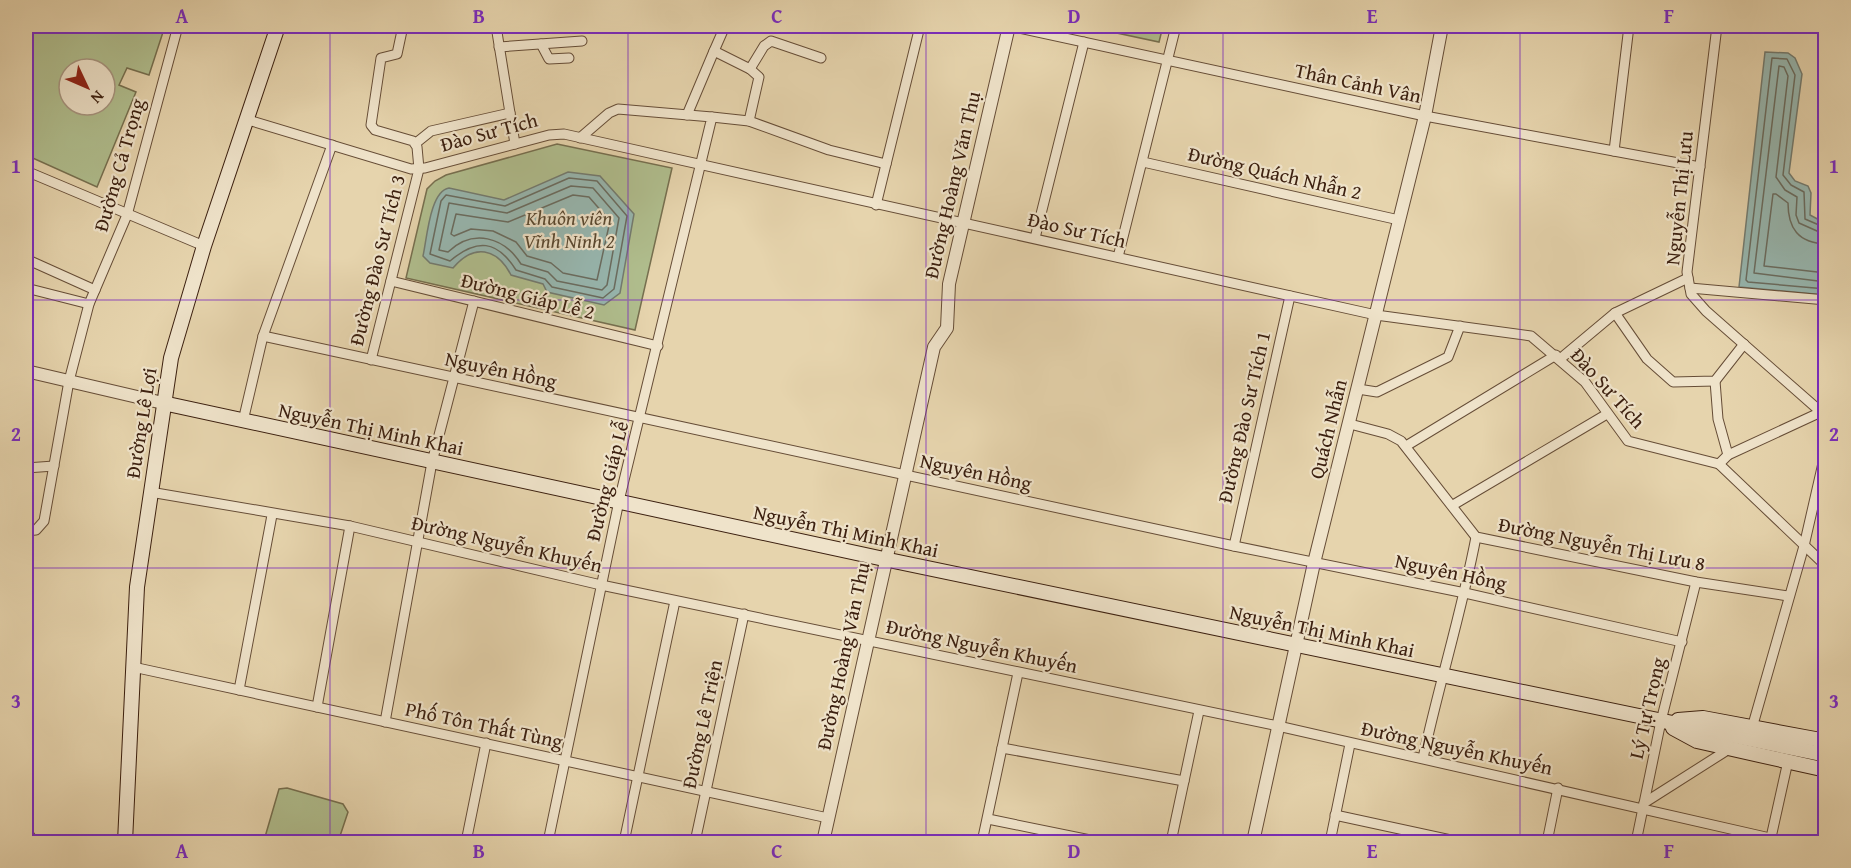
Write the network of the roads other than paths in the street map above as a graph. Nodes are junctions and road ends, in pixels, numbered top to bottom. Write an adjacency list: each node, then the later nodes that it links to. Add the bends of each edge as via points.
1 (178, 26): 40 (street, Đường Cả Trọng)
2 (278, 26): 26 (main road, Đường Lê Lợi)
3 (403, 26): 29 (street, via 397,54 381,57 371,125 375,130)
4 (442, 26): 5 (street)
5 (496, 26): 16 (street)
6 (725, 26): 17 (street)
7 (920, 26): 35 (street)
8 (1009, 26): 14 (street, Thân Cảnh Vân); 42 (street, Đường Hoàng Văn Thụ)
9 (1176, 26): 20 (street)
10 (1442, 26): 24 (street, Quách Nhẫn)
11 (1629, 26): 32 (street)
12 (1717, 26): 36 (street, Nguyễn Thị Lưu)
13 (582, 41): 15 (street)
14 (1084, 42): 20 (street, Thân Cảnh Vân); 43 (street)
15 (541, 44): 16 (street); 18 (street, via 549,59)
16 (499, 47): 22 (street)
17 (714, 51): 21 (street); 23 (street)
18 (569, 58)
19 (821, 58): 21 (street, via 771,41)
20 (1166, 60): 24 (street, Thân Cảnh Vân); 33 (street)
21 (750, 69): 27 (street, via 760,83)
22 (510, 113): 29 (street, via 431,130); 30 (street)
23 (687, 115): 25 (street); 28 (street, via 618,109)
24 (1425, 116): 32 (street, Thân Cảnh Vân); 41 (street, Quách Nhẫn)
25 (712, 117): 27 (street); 34 (street, Đường Giáp Lễ)
26 (245, 119): 31 (street, Đào Sư Tích); 44 (main road, Đường Lê Lợi)
27 (749, 121): 35 (street, via 830,150)
28 (580, 138): 30 (street, Đào Sư Tích, via 555,134); 34 (street, Đào Sư Tích)
29 (416, 144): 37 (street)
30 (515, 144): 37 (street, Đào Sư Tích)
31 (332, 145): 37 (street, Đào Sư Tích); 58 (street)
32 (1614, 151): 36 (street, Thân Cảnh Vân)
33 (1143, 162): 41 (street, Đường Quách Nhẫn 2); 45 (street)
34 (700, 164): 39 (street, Đào Sư Tích); 60 (street, Đường Giáp Lễ)
35 (886, 164): 39 (street)
36 (1700, 166): 48 (street, Nguyễn Thị Lưu)
37 (419, 169): 47 (street, Đường Đào Sư Tích 3)
38 (26, 171): 40 (street)
39 (876, 205): 42 (street, Đào Sư Tích)
40 (127, 215): 44 (street); 50 (street, Đường Cả Trọng)
41 (1400, 220): 56 (street, Quách Nhẫn)
42 (962, 222): 43 (street, Đào Sư Tích); 82 (street, Đường Hoàng Văn Thụ, via 949,284 947,328 934,347)
43 (1035, 238): 45 (street, Đào Sư Tích)
44 (204, 246): 68 (main road, Đường Lê Lợi, via 174,347)
45 (1118, 257): 51 (street, Đào Sư Tích)
46 (26, 259): 50 (street)
47 (390, 281): 53 (street, Đường Giáp Lễ 2); 62 (street, Đường Đào Sư Tích 3)
48 (1689, 283): 52 (street); 55 (street); 59 (street, Nguyễn Thị Lưu, via 1691,294 1706,311)
49 (26, 288): 54 (street)
50 (95, 290): 54 (street, Đường Cả Trọng)
51 (1290, 296): 56 (street, Đào Sư Tích); 91 (street, Đường Đào Sư Tích 1)
52 (1826, 300)
53 (474, 301): 60 (street, Đường Giáp Lễ 2); 64 (street)
54 (89, 304): 65 (street, Đường Cả Trọng)
55 (1615, 314): 61 (street); 66 (street, via 1647,359 1667,378 1678,382)
56 (1376, 315): 57 (street, Đào Sư Tích); 67 (street, Quách Nhẫn)
57 (1460, 326): 61 (street, Đào Sư Tích, via 1531,336); 67 (street, via 1448,357 1377,392)
58 (263, 336): 62 (street, Nguyên Hồng); 72 (street)
59 (1744, 344): 66 (street); 69 (street, Nguyễn Thị Lưu)
60 (658, 346): 71 (street, Đường Giáp Lễ)
61 (1558, 357): 70 (street, Đào Sư Tích, via 1585,382); 75 (street)
62 (370, 360): 64 (street, Nguyên Hồng)
63 (26, 371): 65 (street, Nguyễn Thị Minh Khai)
64 (453, 378): 71 (street, Nguyên Hồng); 78 (street)
65 (69, 381): 68 (street, Nguyễn Thị Minh Khai); 80 (street, Đường Cả Trọng)
66 (1715, 381): 77 (street, via 1718,419)
67 (1358, 389): 73 (street, Quách Nhẫn)
68 (163, 403): 72 (main road, Nguyễn Thị Minh Khai); 83 (main road, Đường Lê Lợi)
69 (1821, 412): 74 (street, Nguyễn Thị Lưu); 77 (street)
70 (1608, 414): 79 (street, Đào Sư Tích, via 1633,443); 85 (street)
71 (641, 419): 82 (street, Nguyên Hồng); 84 (street, Đường Giáp Lễ)
72 (243, 421): 78 (main road, Nguyễn Thị Minh Khai)
73 (1350, 424): 75 (street, Đường Nguyễn Thị Lưu 8, via 1388,434); 94 (street, Quách Nhẫn)
74 (1826, 425)
75 (1406, 446): 85 (street, Đường Nguyễn Thị Lưu 8)
76 (1826, 450): 92 (street)
77 (1728, 455): 79 (street)
78 (432, 462): 84 (main road, Nguyễn Thị Minh Khai); 90 (street)
79 (1719, 464): 92 (street)
80 (54, 466): 81 (street); 88 (street, Đường Cả Trọng, via 44,521 36,530)
81 (26, 468)
82 (904, 475): 91 (street, Nguyên Hồng); 93 (street, Đường Hoàng Văn Thụ)
83 (150, 492): 86 (street, Đường Nguyễn Khuyến); 105 (main road, Đường Lê Lợi, via 137,588)
84 (619, 501): 93 (main road, Nguyễn Thị Minh Khai); 97 (street, Đường Giáp Lễ)
85 (1453, 505): 89 (street, Đường Nguyễn Thị Lưu 8)
86 (272, 515): 87 (street, Đường Nguyễn Khuyến); 108 (street)
87 (350, 526): 90 (street, Đường Nguyễn Khuyến); 109 (street)
88 (26, 531)
89 (1476, 537): 96 (street, Đường Nguyễn Thị Lưu 8); 98 (street)
90 (417, 541): 97 (street, Đường Nguyễn Khuyến); 112 (street)
91 (1234, 546): 94 (street, Nguyên Hồng)
92 (1804, 546): 95 (street); 99 (street)
93 (884, 559): 102 (street, Đường Hoàng Văn Thụ); 104 (main road, Nguyễn Thị Minh Khai)
94 (1314, 563): 98 (street, Nguyên Hồng); 104 (street, Quách Nhẫn)
95 (1826, 566)
96 (1696, 582): 99 (street, Đường Nguyễn Thị Lưu 8); 103 (street, Lý Tự Trọng)
97 (601, 585): 100 (street, Đường Nguyễn Khuyến); 122 (street, Đường Giáp Lễ)
98 (1465, 592): 103 (street, Nguyên Hồng); 107 (street)
99 (1788, 596): 114 (street)
100 (675, 601): 101 (street, Đường Nguyễn Khuyến); 125 (street)
101 (744, 614): 102 (street, Đường Nguyễn Khuyến); 128 (street, Đường Lê Triện)
102 (867, 639): 106 (street, Đường Nguyễn Khuyến); 131 (street, Đường Hoàng Văn Thụ)
103 (1682, 642): 111 (street, Lý Tự Trọng)
104 (1296, 645): 107 (main road, Nguyễn Thị Minh Khai); 113 (street, Quách Nhẫn)
105 (133, 667): 108 (street, Phố Tôn Thất Tùng); 136 (main road, Đường Lê Lợi)
106 (1018, 672): 110 (street, Đường Nguyễn Khuyến); 118 (street)
107 (1441, 675): 111 (main road, Nguyễn Thị Minh Khai); 121 (street)
108 (239, 690): 109 (street, Phố Tôn Thất Tùng)
109 (317, 707): 112 (street, Phố Tôn Thất Tùng)
110 (1199, 711): 113 (street, Đường Nguyễn Khuyến); 126 (street)
111 (1661, 721): 114 (main road, via 1702,718); 119 (main road, via 1696,741); 120 (main road, Nguyễn Thị Minh Khai); 129 (street, Lý Tự Trọng)
112 (385, 722): 116 (street, Phố Tôn Thất Tùng)
113 (1278, 726): 117 (street, Đường Nguyễn Khuyến); 145 (street, Quách Nhẫn)
114 (1752, 728): 115 (main road)
115 (1826, 741)
116 (486, 744): 122 (street, Phố Tôn Thất Tùng); 137 (street)
117 (1350, 744): 121 (street, Đường Nguyễn Khuyến); 130 (street)
118 (1002, 748): 126 (street); 132 (street)
119 (1729, 749): 123 (main road); 129 (street)
120 (1826, 755)
121 (1423, 758): 127 (street, Đường Nguyễn Khuyến)
122 (566, 760): 125 (street, Phố Tôn Thất Tùng); 138 (street, Đường Giáp Lễ)
123 (1788, 761): 124 (main road); 134 (street)
124 (1826, 770)
125 (636, 775): 128 (street, Phố Tôn Thất Tùng); 139 (street)
126 (1184, 781): 144 (street)
127 (1558, 788): 129 (street, Đường Nguyễn Khuyến); 148 (street)
128 (705, 791): 131 (street, Phố Tôn Thất Tùng); 140 (street, Đường Lê Triện)
129 (1644, 806): 134 (street, Đường Nguyễn Khuyến); 149 (street, Lý Tự Trọng)
130 (1335, 815): 146 (street); 147 (street)
131 (828, 818): 141 (street, Đường Hoàng Văn Thụ)
132 (988, 819): 142 (street); 143 (street)
133 (26, 830): 135 (street)
134 (1770, 840)
135 (34, 843)
136 (125, 843)
137 (466, 843)
138 (548, 843)
139 (624, 843)
140 (695, 843)
141 (823, 843)
142 (982, 843)
143 (1100, 843)
144 (1170, 843)
145 (1253, 843)
146 (1330, 843)
147 (1460, 843)
148 (1547, 843)
149 (1636, 843)

